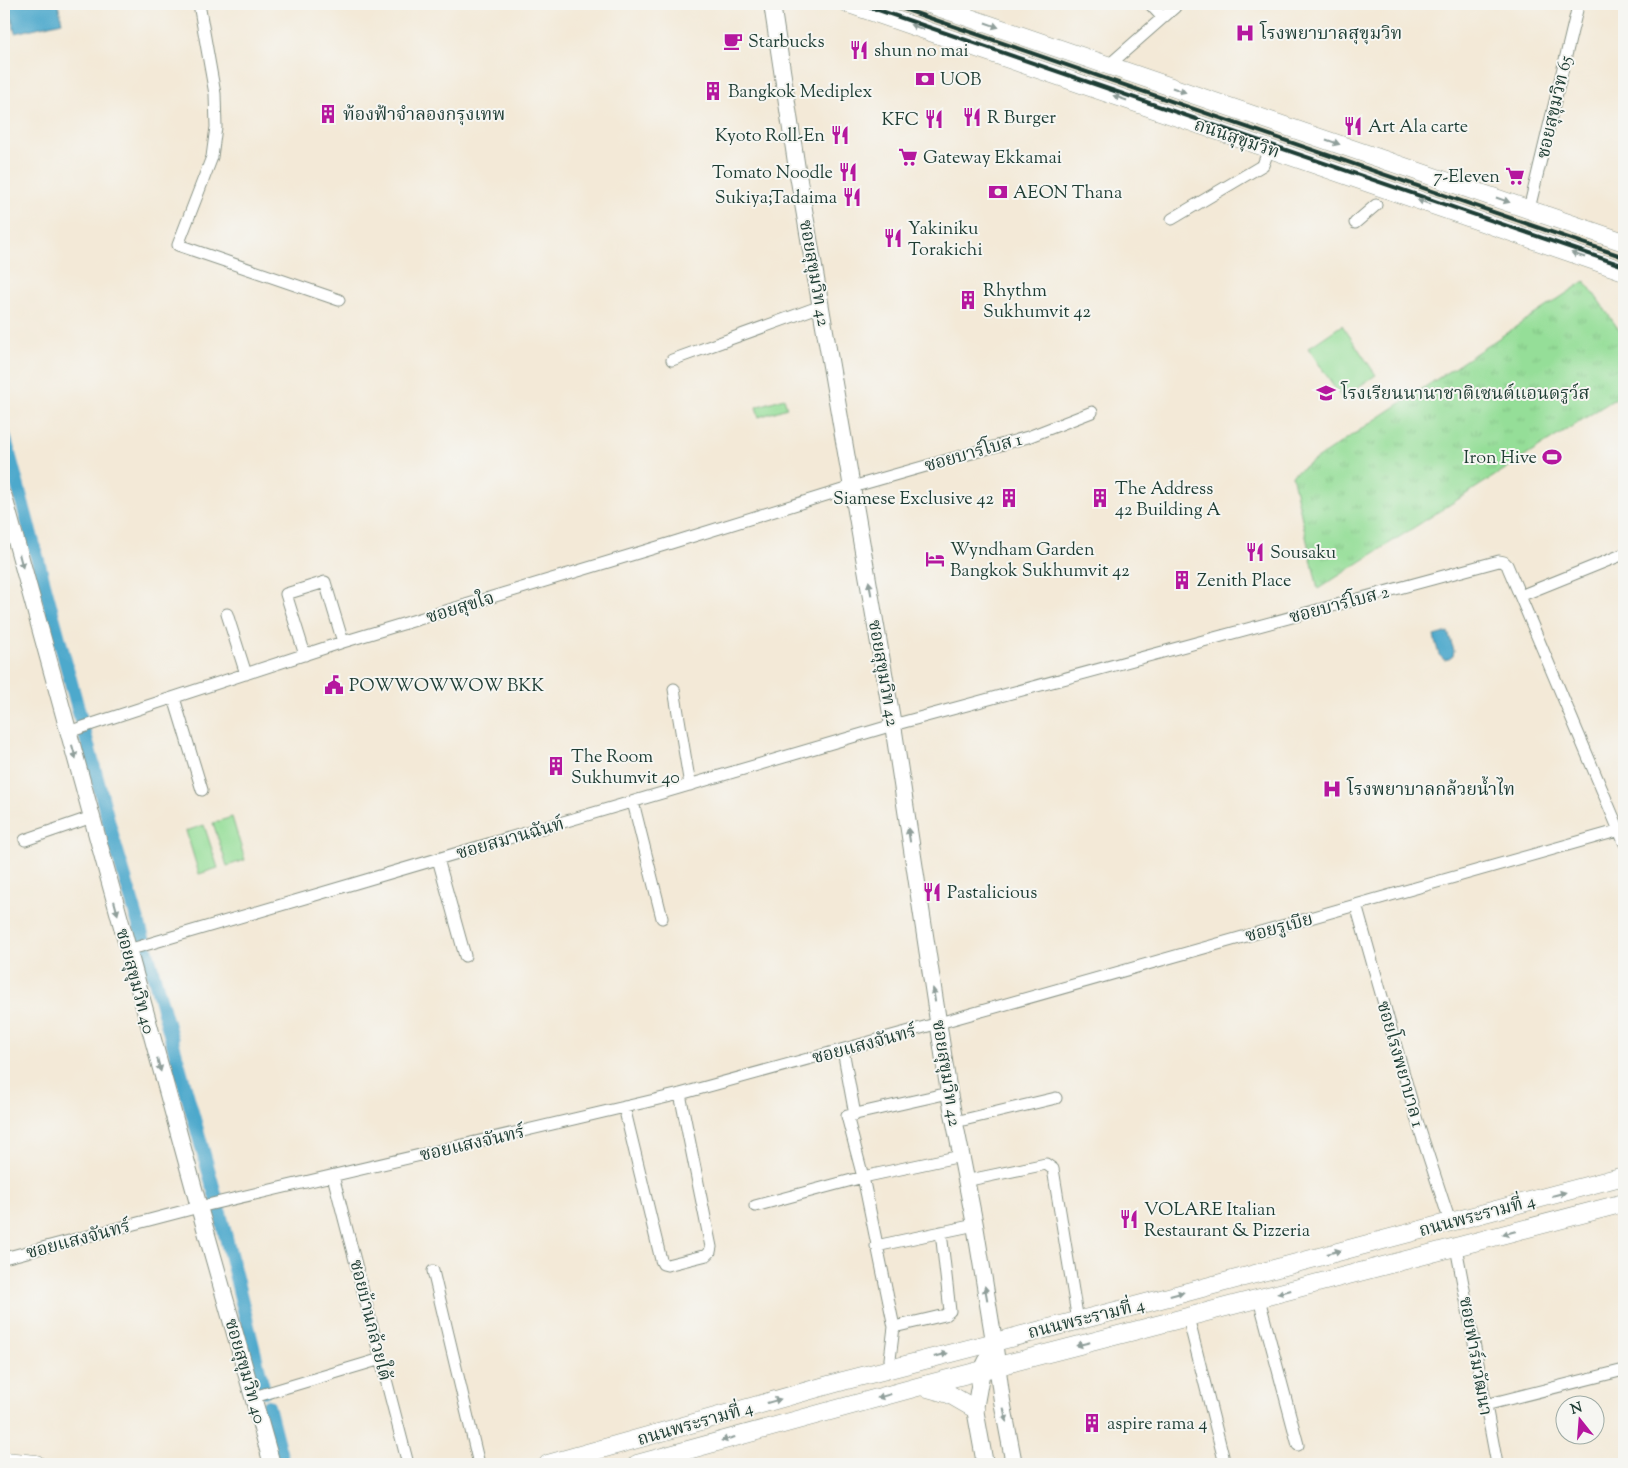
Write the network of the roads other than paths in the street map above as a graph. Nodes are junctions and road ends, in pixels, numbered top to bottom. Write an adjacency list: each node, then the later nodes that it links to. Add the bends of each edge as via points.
1 (199, 4): 19 (street, via 215,94 216,127 212,157 178,245)
2 (772, 4): 20 (street, ซอยสุขุมวิท 42)
3 (849, 4): 11 (main road, ถนนสุขุมวิท, one-way to 3)
4 (929, 4): 9 (main road, ถนนสุขุมวิท, one-way to 9)
5 (1150, 4): 8 (street)
6 (1576, 4): 14 (street, ซอยสุขุมวิท 65)
7 (1175, 7): 8 (street)
8 (1162, 18): 9 (street)
9 (1109, 66): 10 (main road, ถนนสุขุมวิท, one-way to 10)
10 (1208, 100): 11 (main road); 14 (main road, ถนนสุขุมวิท, one-way to 14)
11 (1199, 125): 12 (main road, ถนนสุขุมวิท)
12 (1269, 149): 15 (street, via 1263,165); 18 (main road, ถนนสุขุมวิท, one-way to 12)
13 (1376, 205): 16 (street)
14 (1529, 209): 17 (main road, ถนนสุขุมวิท)
15 (1172, 219)
16 (1355, 223)
17 (1624, 242)
18 (1624, 271)
19 (339, 300)
20 (821, 306): 21 (street); 23 (street, ซอยสุขุมวิท 42)
21 (672, 360)
22 (1092, 412): 23 (street, ซอยบาร์โบส 1, via 1028,437)
23 (852, 487): 29 (street, ซอยสุขใจ); 34 (street, ซอยสุขุมวิท 42, one-way to 23)
24 (4, 497): 25 (street, ซอยสุขุมวิท 40)
25 (8, 532): 35 (street, ซอยสุขุมวิท 40, one-way to 35)
26 (1624, 554): 27 (street)
27 (1520, 596): 34 (street, ซอยบาร์โบส 2, via 1507,566 1499,561); 40 (street, ซอยบาร์โบส 2)
28 (227, 614): 31 (street)
29 (343, 642): 30 (street, ซอยสุขใจ); 30 (street, via 325,582 286,594)
30 (305, 655): 31 (street, ซอยสุขใจ)
31 (246, 674): 33 (street, ซอยสุขใจ)
32 (674, 689): 36 (street)
33 (174, 698): 35 (street, ซอยสุขใจ); 37 (street)
34 (893, 725): 36 (street, ซอยสมานฉันท์); 48 (street, ซอยสุขุมวิท 42, one-way to 34)
35 (78, 729): 39 (street, ซอยสุขุมวิท 40, one-way to 39)
36 (690, 785): 38 (street, ซอยสมานฉันท์)
37 (202, 790)
38 (633, 802): 43 (street, ซอยสมานฉันท์); 45 (street)
39 (92, 817): 41 (street); 46 (street, ซอยสุขุมวิท 40, one-way to 46)
40 (1622, 830): 42 (street, ซอยบาร์โบส 2); 44 (street, ซอยรูเบีย)
41 (25, 840)
42 (1624, 842)
43 (438, 860): 46 (street, ซอยสมานฉันท์); 47 (street)
44 (1356, 905): 48 (street, ซอยรูเบีย); 64 (street, ซอยโรงพยาบาล 1, via 1418,1124)
45 (662, 918)
46 (132, 949): 63 (street, ซอยสุขุมวิท 40, one-way to 63)
47 (465, 956)
48 (939, 1023): 49 (street, ซอยแสงจันทร์); 51 (street, ซอยสุขุมวิท 42)
49 (843, 1050): 50 (street, ซอยแสงจันทร์); 54 (street)
50 (680, 1094): 53 (street, ซอยแสงจันทร์); 53 (street, via 711,1247 707,1255 667,1265 661,1260)
51 (949, 1094): 54 (street); 55 (street, ซอยสุขุมวิท 42)
52 (1056, 1098): 55 (street)
53 (624, 1107): 57 (street, ซอยแสงจันทร์)
54 (855, 1115): 59 (street, via 847,1116)
55 (955, 1122): 56 (street, ซอยสุขุมวิท 42)
56 (961, 1156): 59 (street); 60 (street, ซอยสุขุมวิท 42)
57 (333, 1176): 63 (street, ซอยแสงจันทร์); 76 (street, ซอยบ้านกล้วยใต้)
58 (1624, 1176): 64 (main road, ถนนพระรามที่ 4, one-way to 58)
59 (863, 1177): 62 (street); 67 (street)
60 (965, 1181): 65 (street, ซอยสุขุมวิท 42); 73 (street, via 1046,1164 1051,1166)
61 (1624, 1203): 68 (main road, ถนนพระรามที่ 4, one-way to 68)
62 (755, 1206)
63 (199, 1207): 69 (street, ซอยแสงจันทร์); 81 (street, ซอยสุขุมวิท 40)
64 (1450, 1222): 68 (main road); 73 (main road, ถนนพระรามที่ 4, one-way to 64)
65 (975, 1225): 66 (street); 75 (street, ซอยสุขุมวิท 42, one-way to 65)
66 (941, 1232): 67 (street); 74 (street, via 950,1310 945,1315)
67 (876, 1246): 74 (street)
68 (1456, 1247): 71 (main road, ถนนพระรามที่ 4, one-way to 71); 82 (street, ซอยฟาร์มวัฒนา)
69 (4, 1258)
70 (433, 1271): 90 (street)
71 (1259, 1299): 72 (main road, ถนนพระรามที่ 4); 84 (street)
72 (1188, 1317): 77 (main road, ถนนพระรามที่ 4, one-way to 77); 85 (street)
73 (1078, 1320): 75 (main road, ถนนพระรามที่ 4)
74 (894, 1326): 78 (street)
75 (994, 1342): 77 (street, ซอยสุขุมวิท 42); 78 (main road, ถนนพระรามที่ 4, one-way to 75)
76 (381, 1359): 81 (street); 89 (street, ซอยบ้านกล้วยใต้)
77 (990, 1368): 80 (main road, ถนนพระรามที่ 4); 83 (street); 94 (street, ซอยสุขุมวิท 42, one-way to 94, via 1002,1401)
78 (891, 1369): 91 (main road, ถนนพระรามที่ 4, one-way to 78)
79 (1624, 1370): 82 (street)
80 (921, 1386): 83 (main road, via 949,1394); 92 (main road, ถนนพระรามที่ 4, one-way to 92)
81 (254, 1397): 88 (street, ซอยสุขุมวิท 40)
82 (1485, 1405): 95 (street, ซอยฟาร์มวัฒนา)
83 (975, 1410): 93 (street)
84 (1298, 1445)
85 (1223, 1456)
86 (4, 1460): 87 (main road)
87 (36, 1464)
88 (272, 1464)
89 (408, 1464)
90 (479, 1464)
91 (548, 1464)
92 (637, 1464)
93 (985, 1464)
94 (1014, 1464)
95 (1497, 1464)

